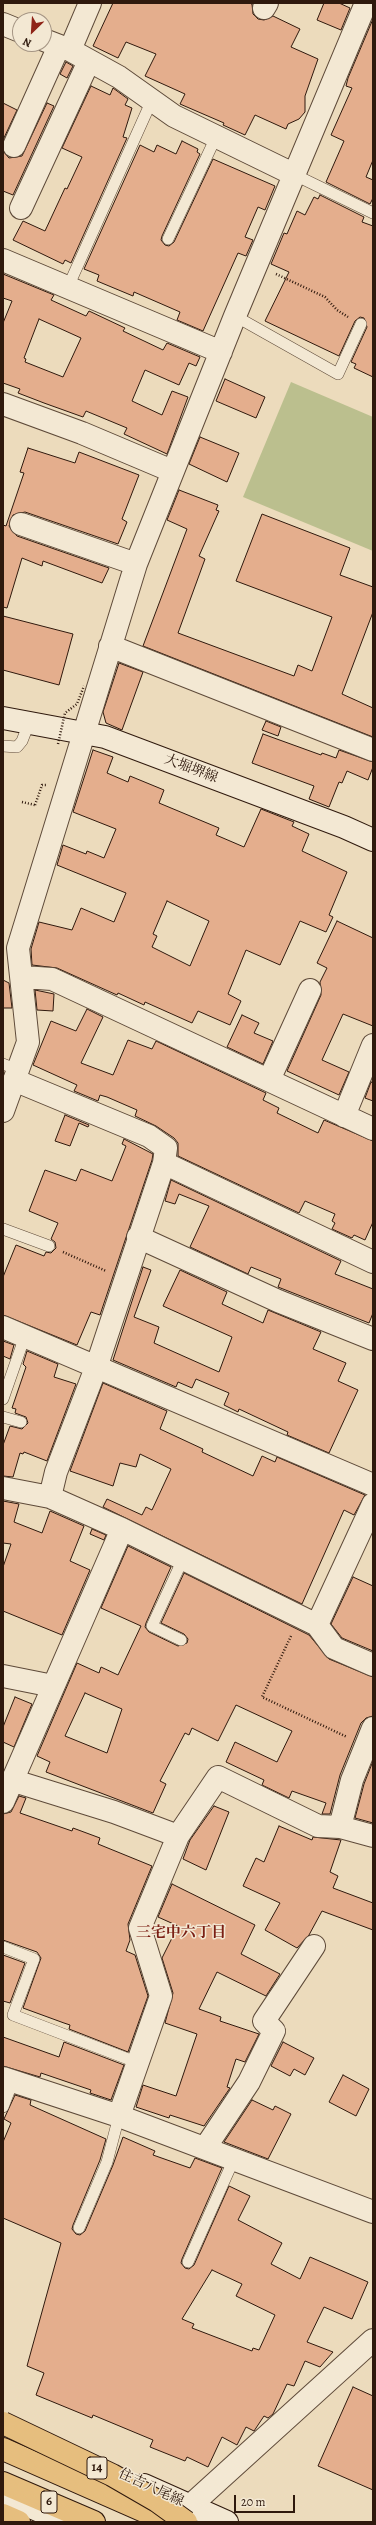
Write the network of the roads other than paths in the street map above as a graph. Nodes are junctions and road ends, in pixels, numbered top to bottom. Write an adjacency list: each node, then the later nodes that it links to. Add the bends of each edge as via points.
1 (90, 3): 3 (street)
2 (366, 3): 7 (street)
3 (66, 49): 4 (street, via 119,77); 6 (street); 8 (street)
4 (152, 100): 5 (street, via 174,116); 12 (lane)
5 (216, 137): 7 (street); 10 (lane)
6 (14, 146)
7 (295, 175): 9 (lane); 13 (street)
8 (21, 208)
9 (373, 213)
10 (168, 239)
11 (3, 260): 12 (street)
12 (68, 287): 15 (street)
13 (235, 316): 14 (lane, via 338,374); 15 (street)
14 (361, 324)
15 (221, 352): 17 (street)
16 (3, 404): 17 (street)
17 (172, 471): 19 (street)
18 (21, 524): 19 (street)
19 (136, 564): 20 (street)
20 (110, 646): 23 (street); 25 (street)
21 (3, 718): 22 (street, 大堀堺線)
22 (29, 723): 23 (street, 大堀堺線); 24 (lane, via 17,747)
23 (84, 733): 26 (street, 大堀堺線, via 105,737 173,761); 27 (street, via 18,948)
24 (3, 746)
25 (373, 750)
26 (373, 840)
27 (23, 977): 30 (street, via 28,1042); 31 (street, via 52,980)
28 (310, 990): 31 (street)
29 (373, 1045): 33 (street)
30 (12, 1071): 32 (street); 35 (street, via 148,1136 166,1148)
31 (269, 1080): 33 (street)
32 (3, 1111)
33 (344, 1116): 34 (street)
34 (373, 1129)
35 (164, 1163): 37 (street); 39 (street)
36 (3, 1229): 38 (lane)
37 (138, 1237): 42 (street, via 278,1301); 43 (street)
38 (49, 1246)
39 (373, 1262)
40 (3, 1327): 41 (street)
41 (25, 1336): 43 (street); 44 (lane)
42 (373, 1338)
43 (97, 1365): 47 (street); 49 (street, via 56,1472)
44 (3, 1399)
45 (3, 1417): 46 (lane)
46 (21, 1422)
47 (373, 1485)
48 (3, 1488): 49 (street)
49 (50, 1497): 51 (street)
50 (373, 1504): 53 (street)
51 (122, 1530): 52 (street); 57 (street)
52 (183, 1559): 53 (street); 54 (lane, via 152,1626)
53 (309, 1621): 55 (street, via 334,1648)
54 (181, 1640)
55 (373, 1665)
56 (3, 1676): 57 (street)
57 (53, 1686): 59 (street)
58 (369, 1737): 61 (street, via 352,1780)
59 (11, 1780): 60 (street); 62 (street, via 114,1812)
60 (3, 1802)
61 (340, 1827): 62 (street, via 318,1826 218,1777); 63 (street)
62 (178, 1836): 66 (street, via 140,1928 160,1996)
63 (373, 1836)
64 (314, 1946): 70 (street, via 264,2021 274,2031 249,2082)
65 (3, 1947): 66 (lane, via 34,1959 13,2015)
66 (136, 2062): 69 (street)
67 (8, 2080): 68 (lane); 69 (street)
68 (3, 2107)
69 (119, 2116): 70 (street); 73 (lane, via 107,2162)
70 (205, 2148): 71 (street)
71 (234, 2159): 72 (street); 74 (lane)
72 (373, 2212)
73 (79, 2228)
74 (188, 2262)
75 (373, 2340): 80 (street)
76 (3, 2422): 80 (highway, 14, bridge)
77 (3, 2449): 85 (highway, 6)
78 (3, 2483): 84 (highway, 6)
79 (3, 2495): 83 (street)
80 (188, 2514): 86 (street, 住吉八尾線); 87 (street, 住吉八尾線)
81 (3, 2515): 82 (highway)
82 (19, 2522)
83 (66, 2522)
84 (94, 2522)
85 (169, 2522)
86 (172, 2522)
87 (228, 2522)

